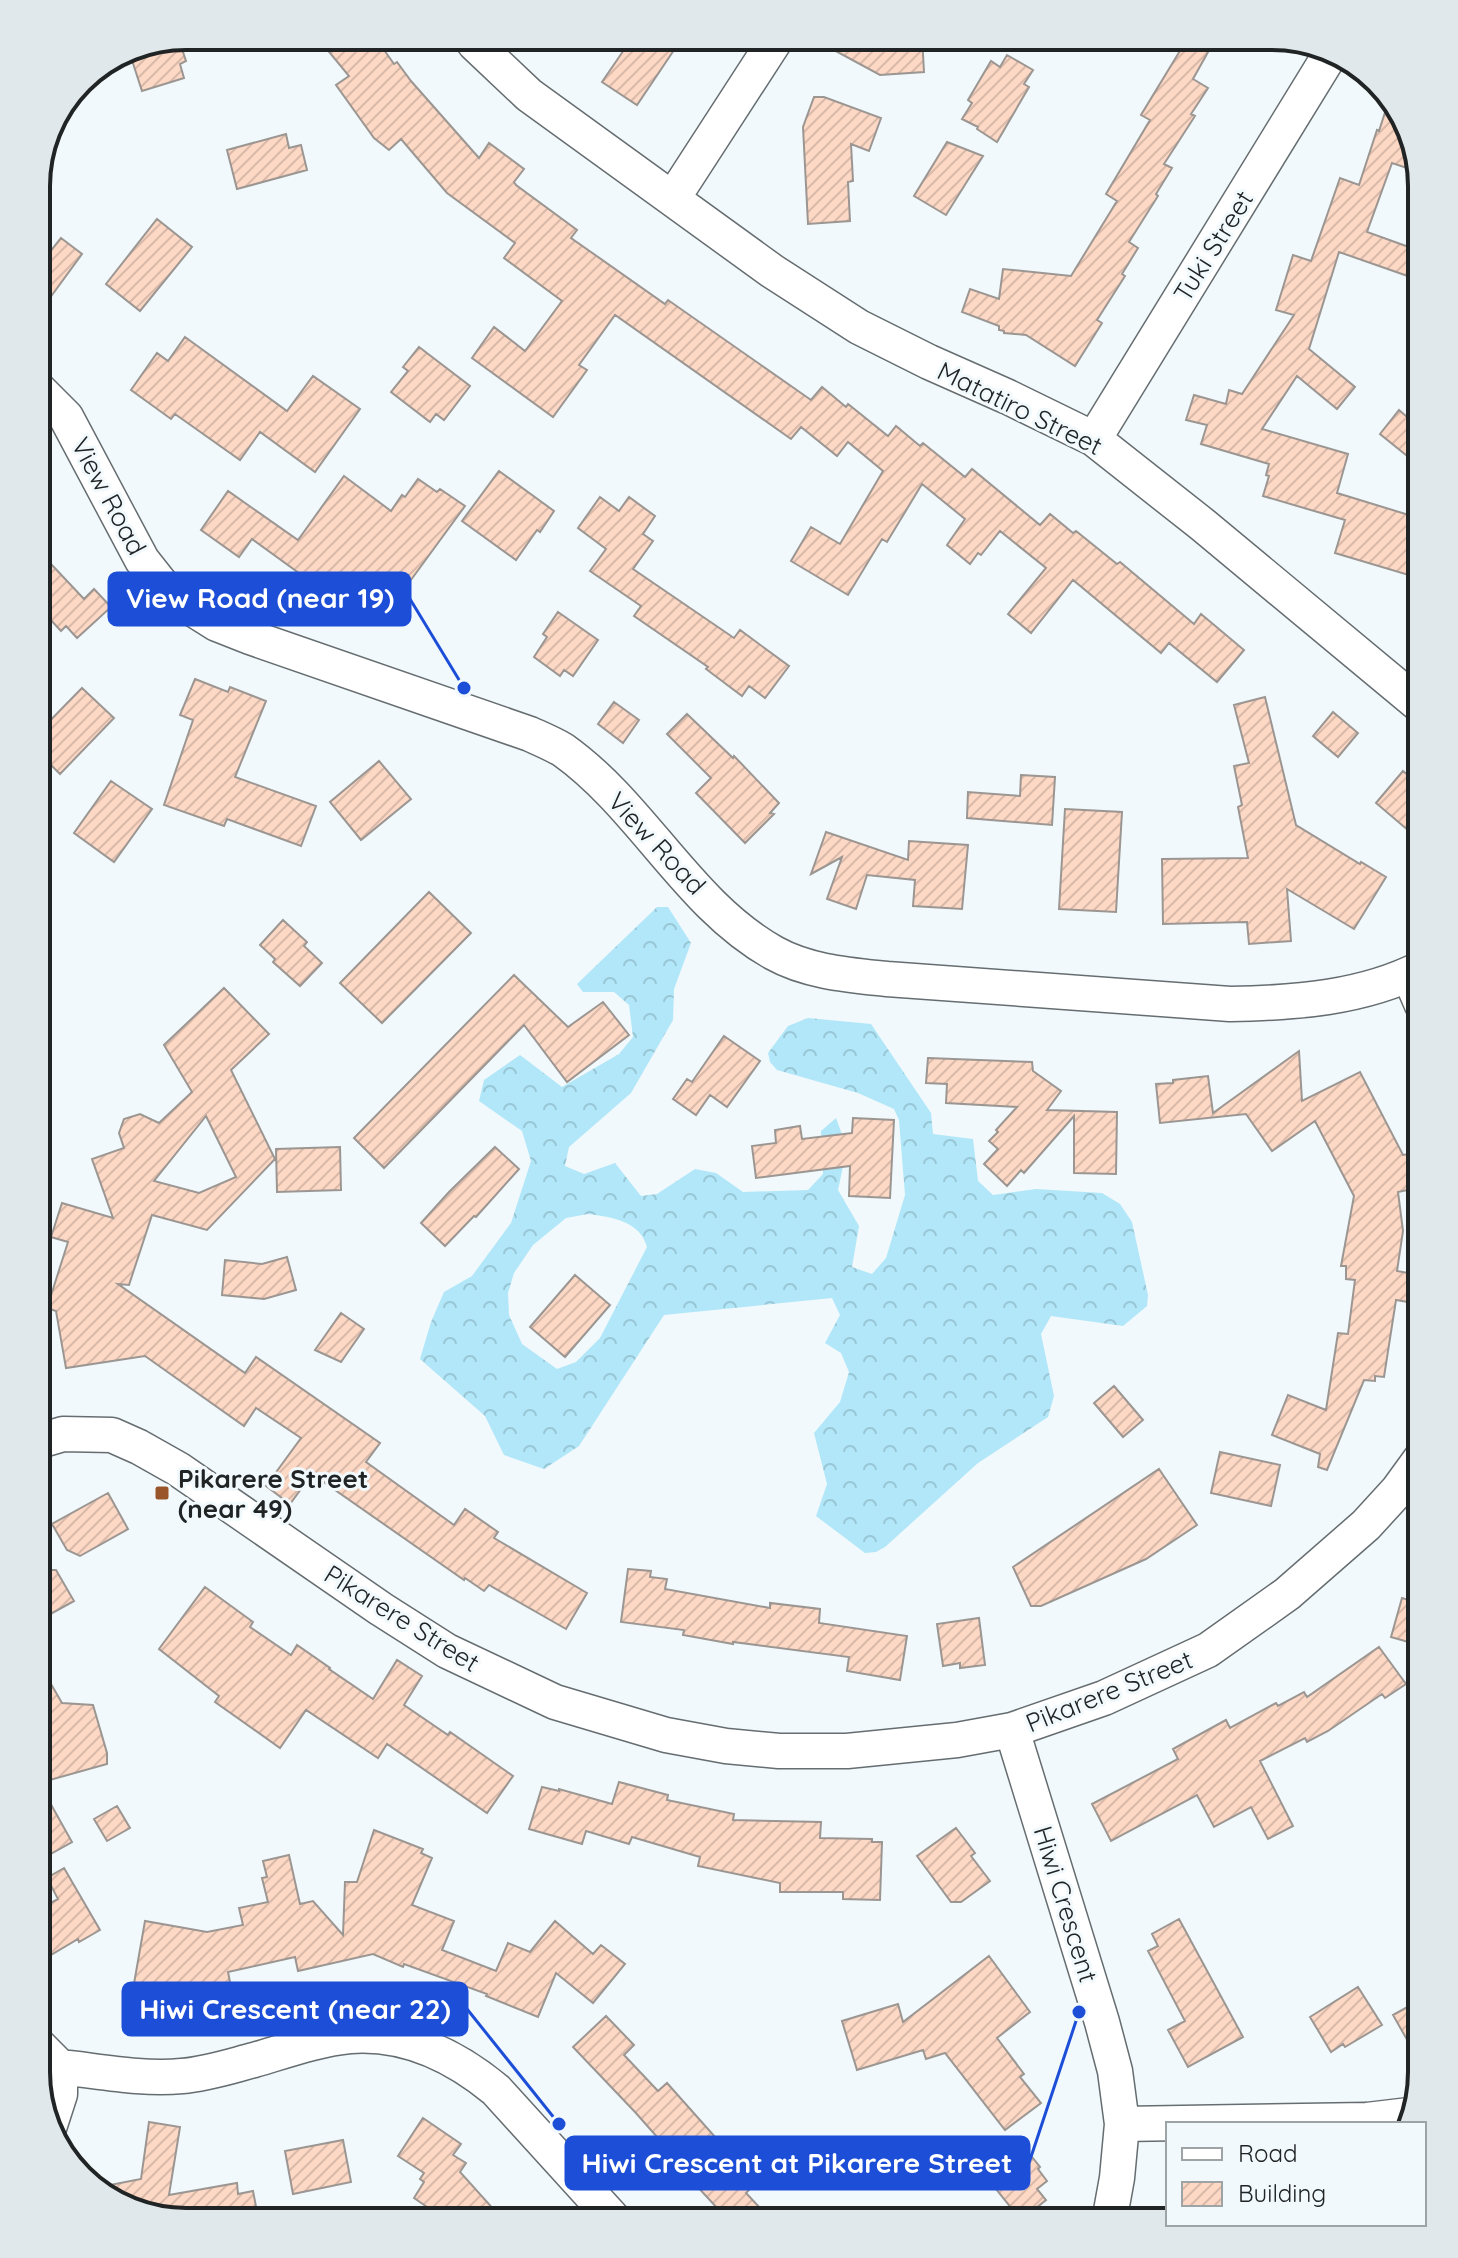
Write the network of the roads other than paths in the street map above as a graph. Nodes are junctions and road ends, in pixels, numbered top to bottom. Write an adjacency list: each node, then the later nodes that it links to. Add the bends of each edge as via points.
1 (481, 50): 4 (street, Matatiro Street, via 529,95)
2 (769, 50): 4 (street)
3 (1326, 61): 6 (street, Tuki Street)
4 (673, 198): 6 (street, Matatiro Street, via 859,327)
5 (50, 401): 8 (street, View Road, via 66,417 142,560 182,602 250,637 561,749 606,787 729,920 776,954 850,975 1230,1004 1286,1003)
6 (1094, 439): 7 (street, Matatiro Street)
7 (1408, 695)
8 (1408, 984)
9 (50, 1438): 11 (street, Pikarere Street, via 112,1435 139,1447 447,1651 555,1702 633,1727 779,1751 904,1747)
10 (1408, 1476): 11 (street, Pikarere Street, via 1366,1525 1287,1594 1208,1650 1104,1698)
11 (1012, 1730): 18 (street, Hiwi Crescent, via 1102,2022)
12 (50, 2057): 13 (street)
13 (60, 2067): 14 (street); 19 (street, via 183,2076 351,2036 425,2046 496,2090)
14 (55, 2108)
15 (1400, 2116): 16 (street)
16 (1244, 2122)
17 (1166, 2123): 18 (street)
18 (1122, 2124): 20 (street, Hiwi Crescent)
19 (603, 2208)
20 (1112, 2208)

